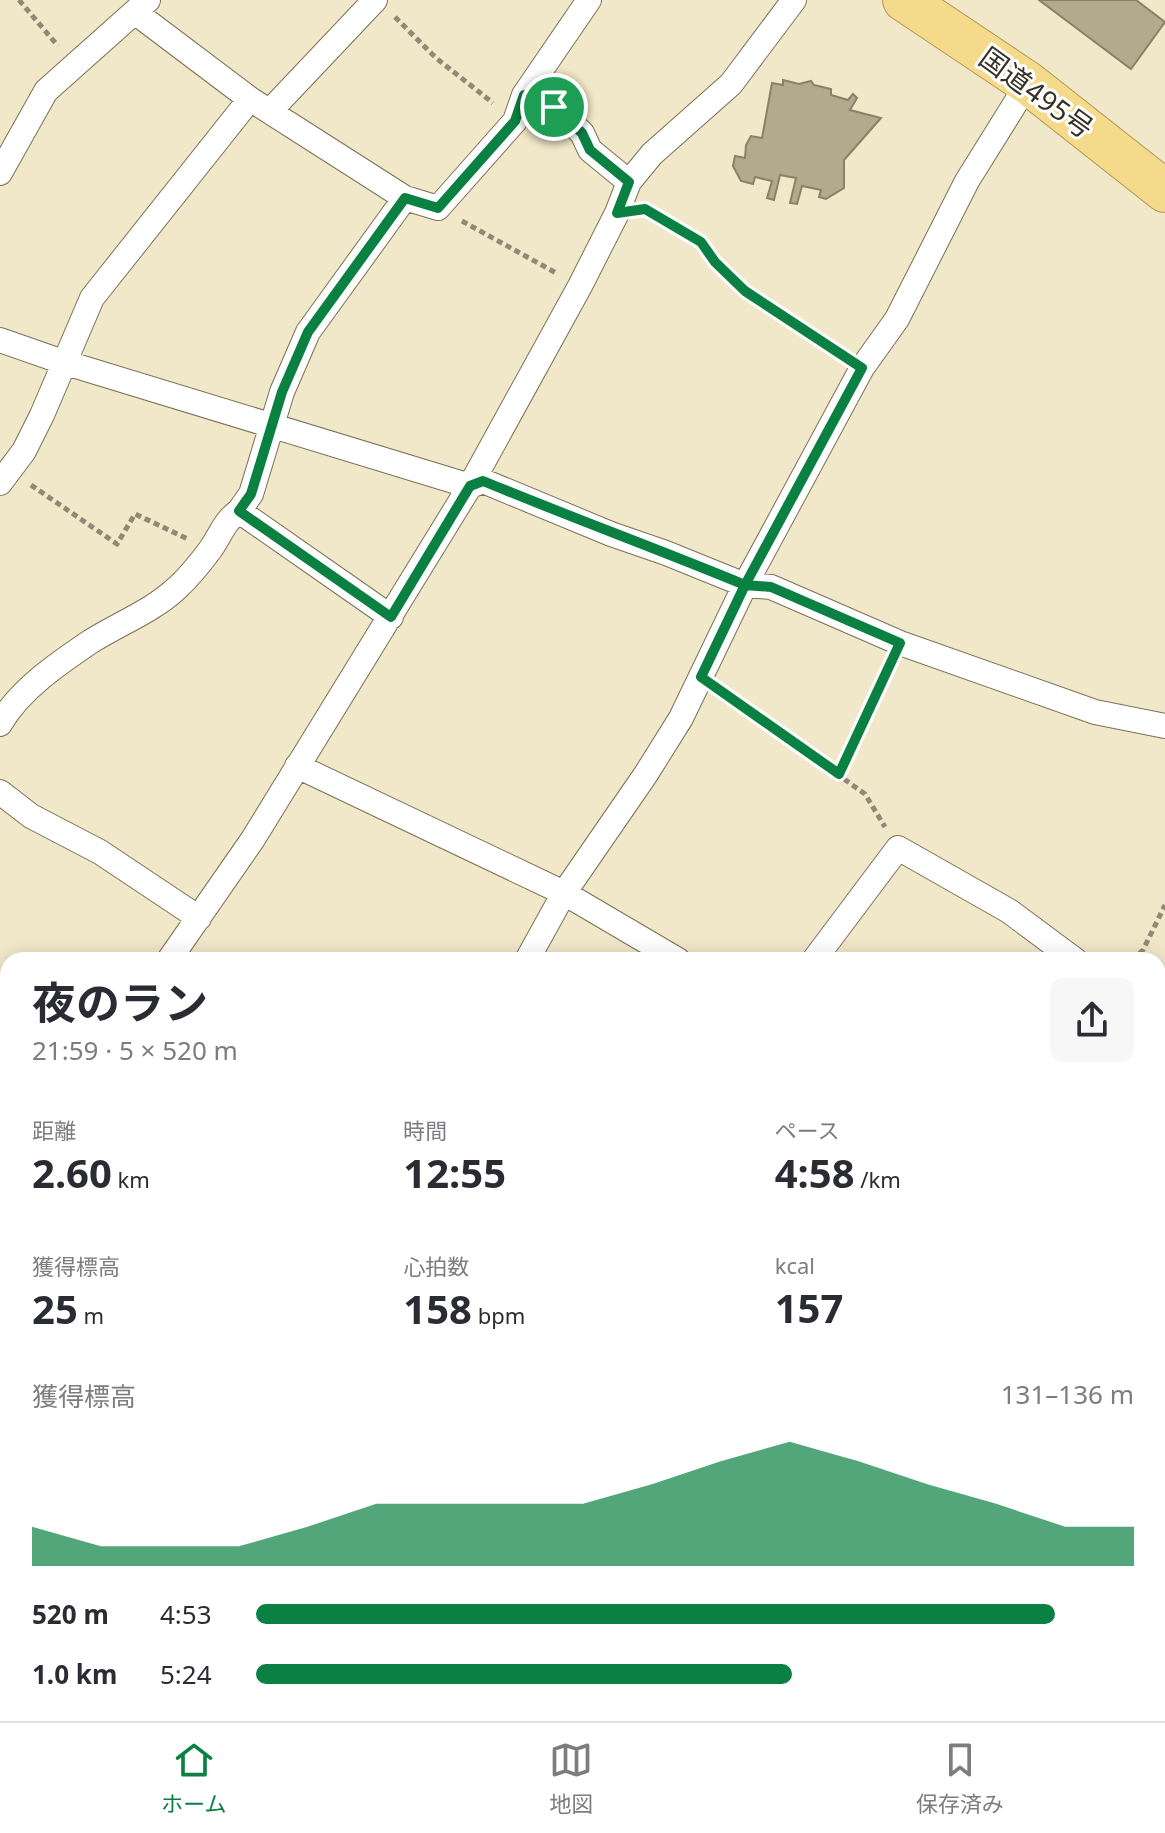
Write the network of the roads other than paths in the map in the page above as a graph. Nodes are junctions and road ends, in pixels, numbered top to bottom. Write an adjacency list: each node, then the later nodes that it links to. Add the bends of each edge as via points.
1 (589, 0): 7 (street)
2 (794, 0): 10 (street, via 731,84 652,154)
3 (904, 0): 6 (highway, 国道495号)
4 (381, 5): 8 (street)
5 (142, 6): 8 (street); 9 (street, via 46,91)
6 (1028, 83): 11 (highway, 国道495号); 19 (street, via 967,181 897,319 862,368)
7 (524, 95): 10 (street, via 554,107 582,133 590,150); 12 (street, via 515,121 438,208)
8 (260, 105): 12 (street); 14 (street, via 92,298)
9 (0, 173)
10 (629, 182): 17 (street, via 580,286)
11 (1165, 191)
12 (405, 198): 15 (street, via 308,332)
13 (0, 340): 14 (street)
14 (63, 362): 15 (street); 16 (street, via 24,451)
15 (272, 426): 17 (street); 18 (street, via 251,494)
16 (5, 477)
17 (470, 486): 19 (street, via 483,481); 20 (street)
18 (239, 511): 20 (street); 21 (street, via 179,587 37,682)
19 (745, 585): 22 (street, via 771,587 900,643 1095,712); 25 (street, via 681,718)
20 (391, 617): 23 (street)
21 (0, 724)
22 (1165, 726)
23 (297, 766): 25 (street); 26 (street)
24 (0, 792): 26 (street)
25 (564, 893): 28 (street); 29 (street)
26 (199, 918): 27 (street)
27 (175, 952)
28 (531, 952)
29 (664, 952)
30 (820, 952): 31 (street, via 898,848 1009,911)
31 (1064, 952)

